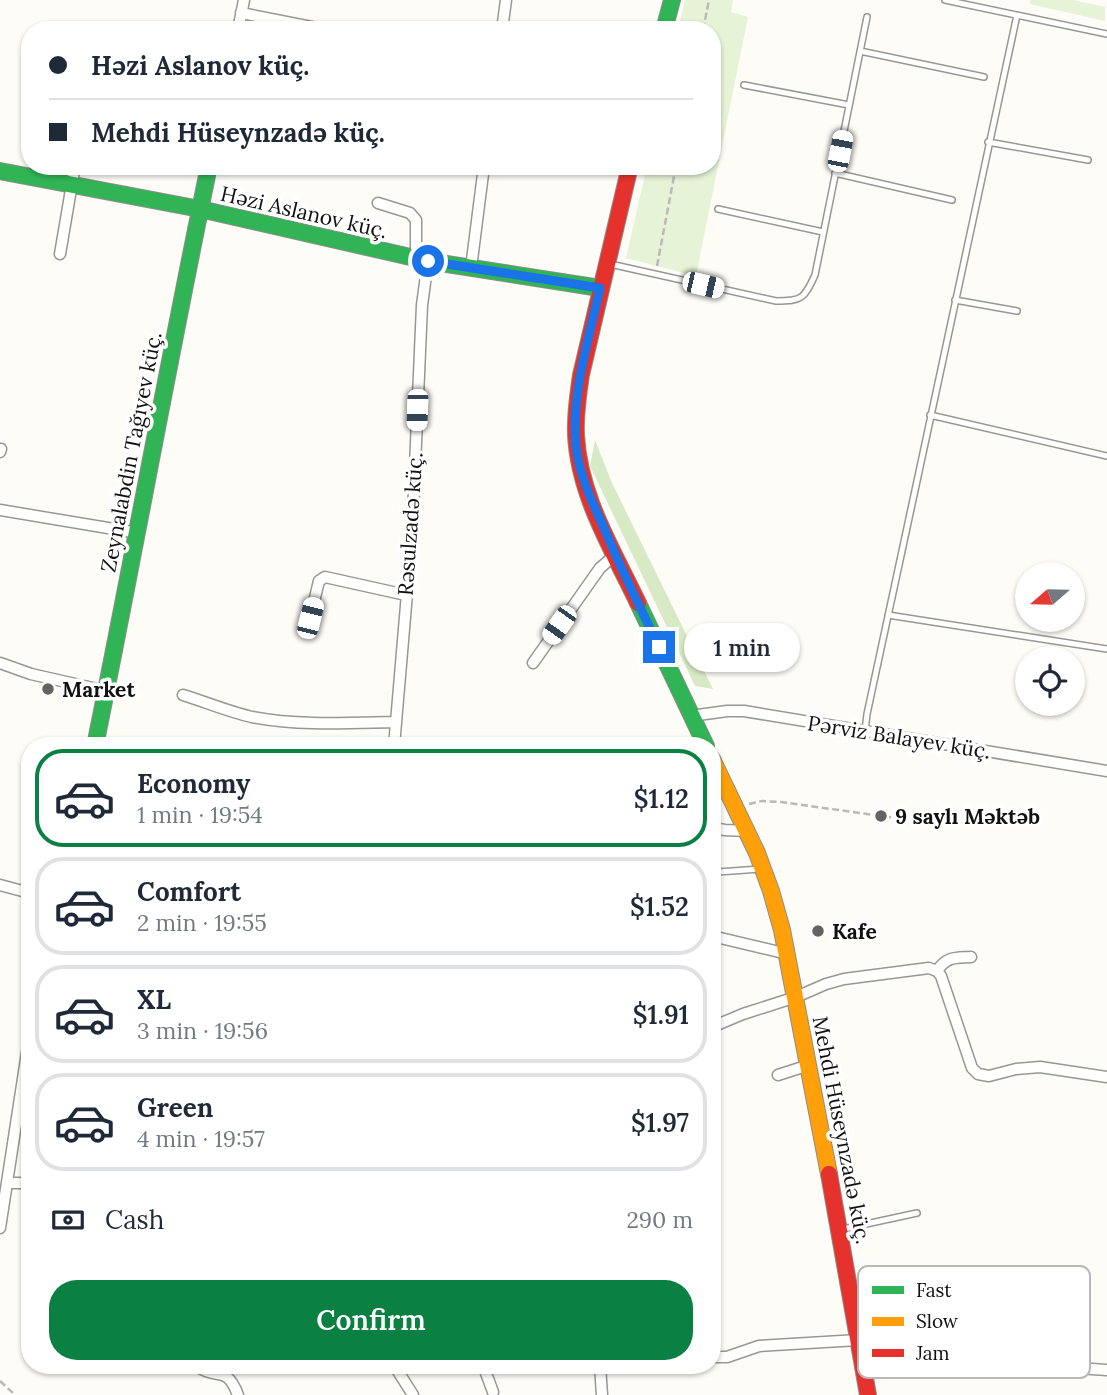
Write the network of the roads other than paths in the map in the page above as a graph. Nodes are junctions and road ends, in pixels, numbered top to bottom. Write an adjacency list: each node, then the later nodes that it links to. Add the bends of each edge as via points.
1 (243, 0): 5 (street)
2 (506, 0): 10 (street)
3 (672, 0): 11 (main road)
4 (946, 0): 6 (lane)
5 (242, 13): 8 (street); 9 (street)
6 (1017, 15): 12 (lane); 17 (lane)
7 (867, 17): 13 (lane)
8 (240, 21)
9 (282, 21)
10 (503, 21)
11 (666, 21)
12 (1107, 34)
13 (860, 51): 14 (lane); 16 (lane)
14 (984, 77)
15 (744, 85): 16 (lane)
16 (849, 105): 20 (lane)
17 (988, 142): 18 (lane); 36 (lane)
18 (1088, 160)
19 (0, 171): 25 (main road, Həzi Aslanov küç.)
20 (835, 173): 26 (lane); 30 (lane)
21 (74, 175): 25 (street)
22 (207, 175): 28 (main road, Zeynalabdin Tağıyev küç.)
23 (483, 175): 34 (street)
24 (629, 175): 33 (main road)
25 (72, 185): 28 (main road, Həzi Aslanov küç.); 31 (street)
26 (951, 200)
27 (378, 203): 32 (street, Rəsulzadə küç., via 410,213 416,220)
28 (200, 209): 32 (main road, Həzi Aslanov küç.); 41 (main road, Zeynalabdin Tağıyev küç.)
29 (718, 209): 30 (lane)
30 (823, 232): 33 (lane, via 815,275 806,293 794,301 776,301)
31 (60, 254)
32 (422, 260): 34 (main road, Həzi Aslanov küç.); 43 (street, Rəsulzadə küç.)
33 (606, 263): 35 (main road)
34 (471, 268): 35 (main road, Həzi Aslanov küç.)
35 (600, 288): 42 (main road, via 581,377 576,445 586,489)
36 (955, 299): 37 (lane); 38 (lane)
37 (1017, 311)
38 (930, 415): 39 (lane); 44 (lane)
39 (1107, 456)
40 (0, 510): 41 (street)
41 (138, 533): 49 (main road, Zeynalabdin Tağıyev küç.)
42 (615, 555): 48 (street, via 600,568); 51 (main road)
43 (406, 595): 45 (street, via 325,577 319,581); 52 (street, Rəsulzadə küç.)
44 (888, 615): 46 (lane); 53 (lane)
45 (310, 618)
46 (1107, 649)
47 (0, 663): 49 (street)
48 (533, 663)
49 (106, 691): 54 (main road, Zeynalabdin Tağıyev küç.)
50 (183, 695): 52 (street, via 279,720)
51 (691, 716): 53 (street, Pərviz Balayev küç., via 744,711); 56 (main road)
52 (395, 722): 55 (street, Rəsulzadə küç.)
53 (865, 731): 57 (street, Pərviz Balayev küç.)
54 (97, 737)
55 (397, 737)
56 (702, 737)
57 (1107, 771)
58 (721, 790): 60 (main road, Mehdi Hüseynzadə küç.)
59 (721, 830): 60 (street)
60 (747, 831): 61 (main road, Mehdi Hüseynzadə küç.)
61 (764, 869): 62 (lane); 66 (main road, Mehdi Hüseynzadə küç.)
62 (721, 872)
63 (0, 885): 64 (street)
64 (21, 891)
65 (721, 938): 66 (street)
66 (788, 954): 69 (main road, Mehdi Hüseynzadə küç.)
67 (971, 957): 68 (street, via 951,958)
68 (937, 971): 69 (street, Mehdi Hüseynzadə küç., via 929,968 844,979); 73 (street, via 978,1074 1040,1067)
69 (796, 997): 70 (street); 71 (main road, Mehdi Hüseynzadə küç.)
70 (721, 1023)
71 (809, 1065): 72 (street); 79 (main road, Mehdi Hüseynzadə küç.)
72 (778, 1075)
73 (1107, 1077)
74 (21, 1094): 75 (street)
75 (8, 1183): 76 (street); 78 (street)
76 (21, 1183)
77 (917, 1213): 79 (lane)
78 (0, 1228)
79 (840, 1230): 80 (main road, Mehdi Hüseynzadə küç.)
80 (858, 1340): 81 (street, via 759,1346)
81 (721, 1357)
82 (218, 1374): 87 (street, via 232,1382)
83 (400, 1374): 88 (street)
84 (486, 1374): 86 (street)
85 (601, 1374): 89 (street)
86 (493, 1392)
87 (238, 1395)
88 (413, 1395)
89 (602, 1395)

